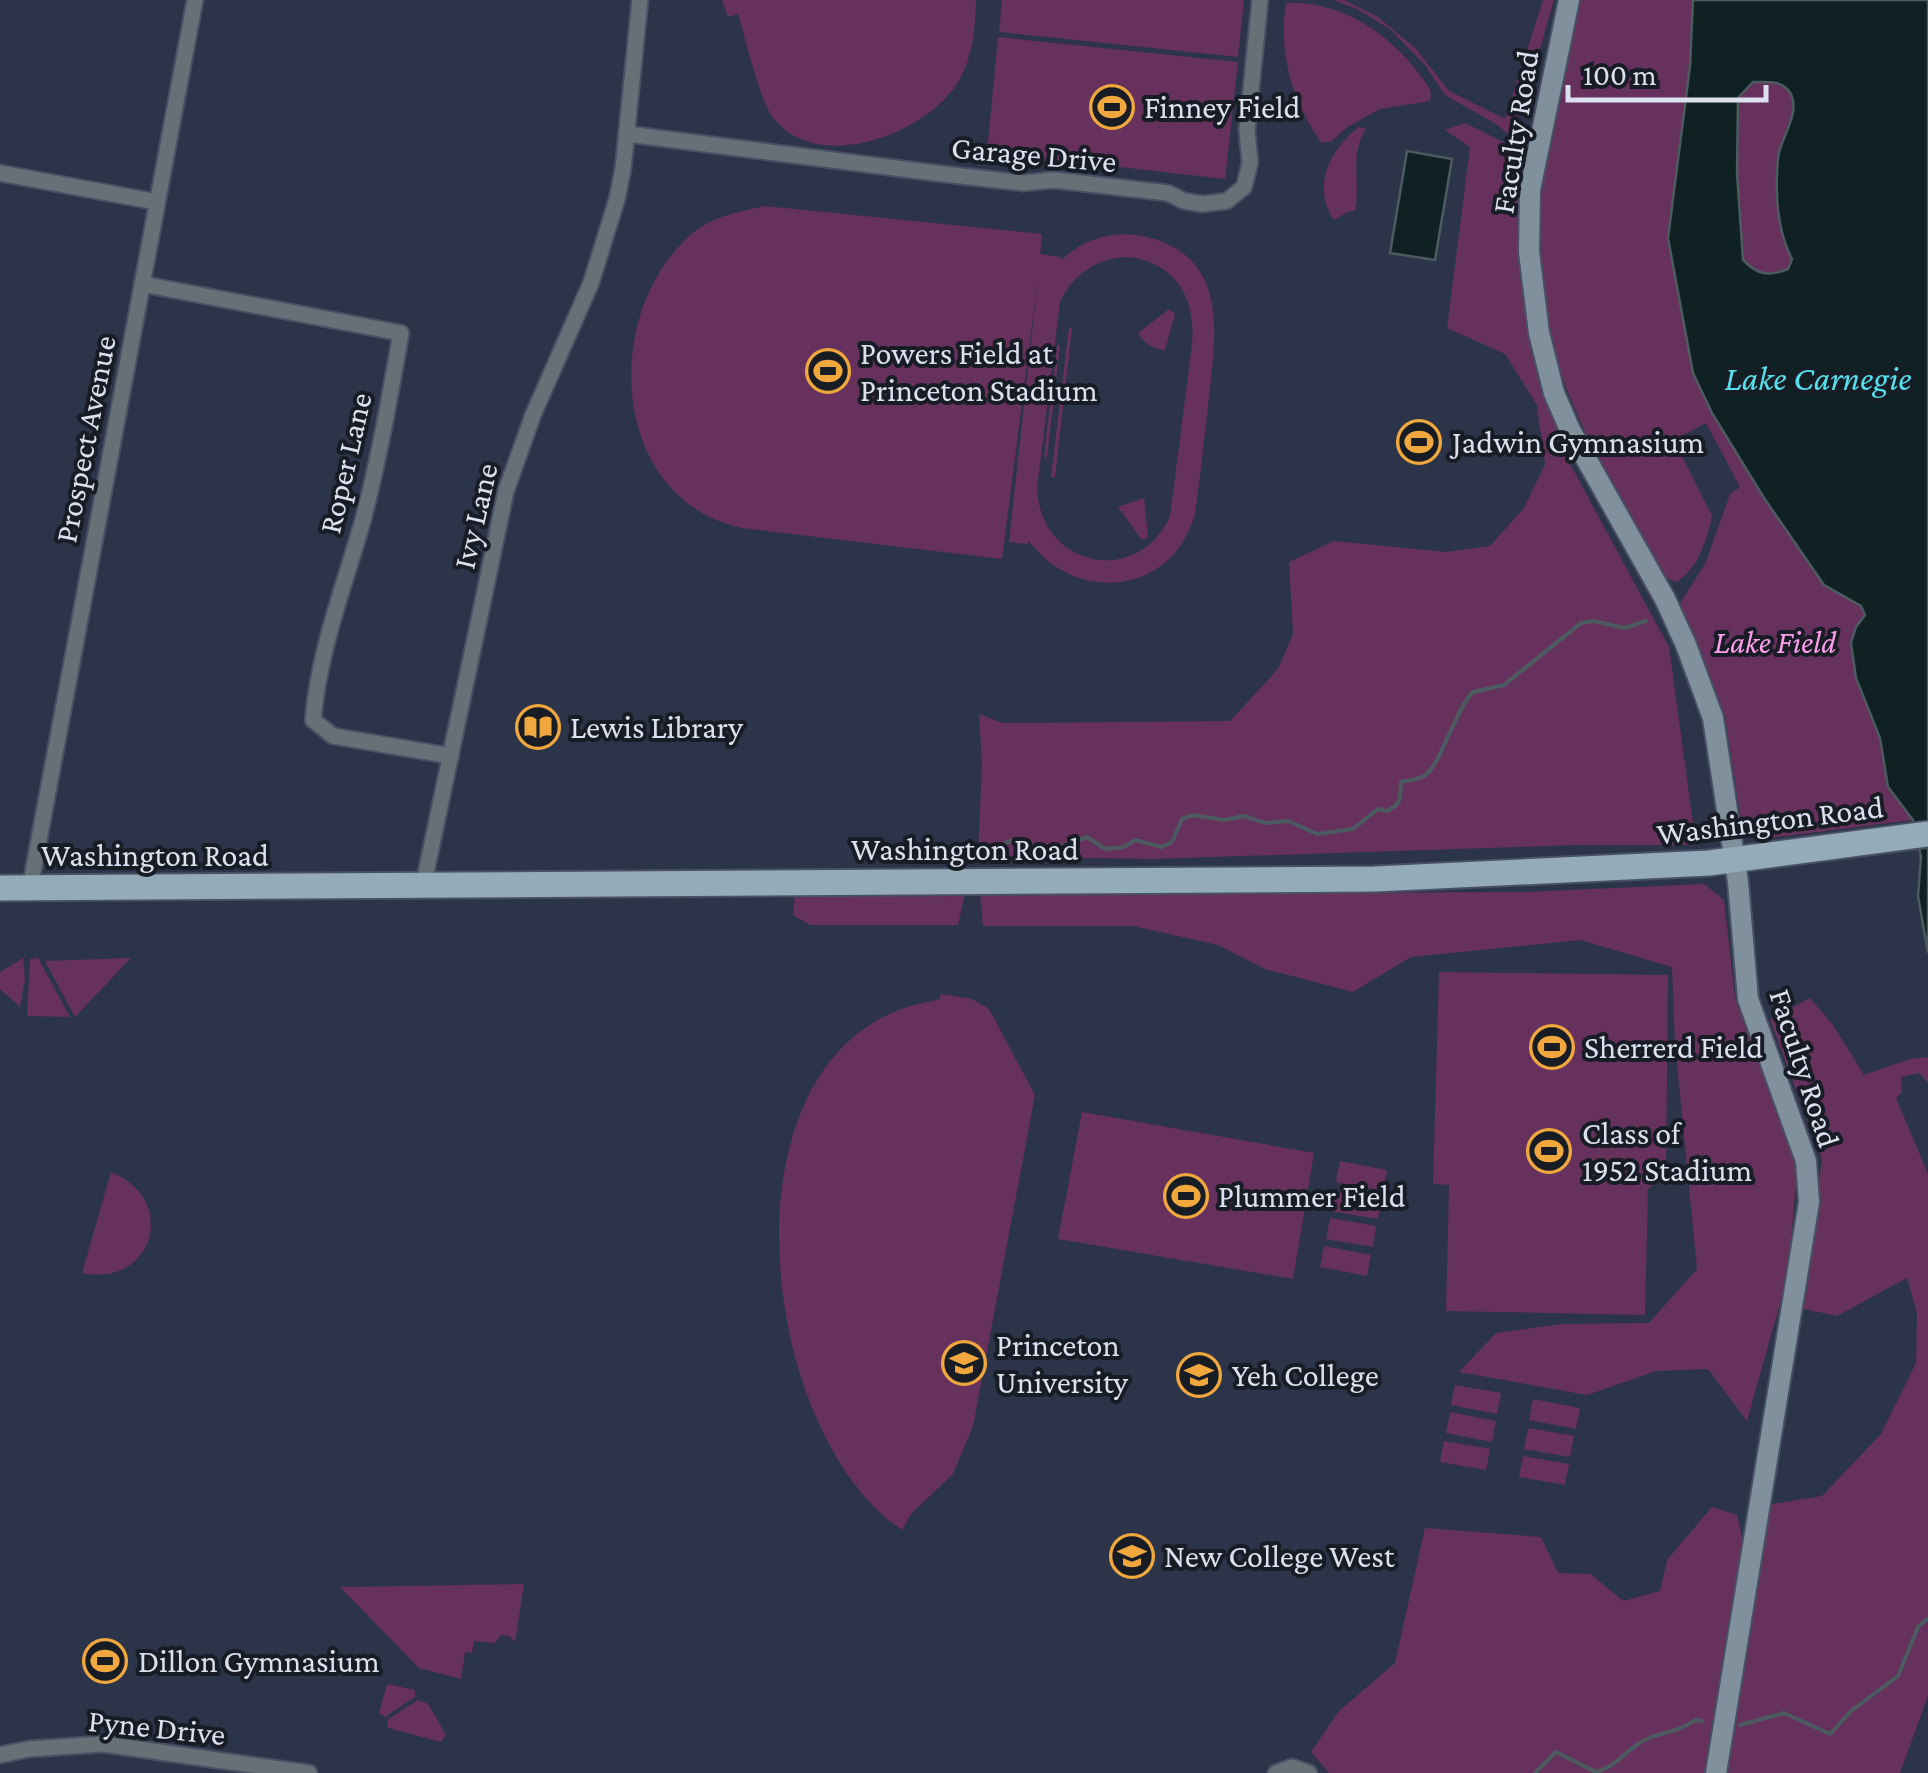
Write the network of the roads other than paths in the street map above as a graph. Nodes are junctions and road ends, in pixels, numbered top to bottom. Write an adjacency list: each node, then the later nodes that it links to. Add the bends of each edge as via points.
1 (195, 0): 7 (street, Prospect Avenue)
2 (640, 0): 5 (street, Ivy Lane)
3 (1260, 0): 5 (street, Garage Drive, via 1247,130 1250,163 1244,187 1227,200 1202,204 1054,180 952,175)
4 (1569, 0): 11 (street, Faculty Road, via 1530,190 1539,333 1570,430 1665,599 1701,682 1720,746)
5 (627, 134): 9 (street, Ivy Lane, via 590,283 516,456)
6 (0, 173): 7 (street)
7 (157, 202): 8 (street, Prospect Avenue)
8 (142, 284): 9 (street, Roper Lane, via 401,333 380,451 330,623 314,720 333,736); 14 (street, Prospect Avenue)
9 (450, 756): 12 (street, Ivy Lane)
10 (1917, 836): 11 (main road, Washington Road)
11 (1735, 860): 12 (main road, Washington Road, via 1374,879); 19 (street, Faculty Road, via 1748,999 1806,1161 1809,1202)
12 (422, 887): 14 (main road, Washington Road)
13 (0, 888): 14 (main road, Washington Road)
14 (30, 888)
15 (0, 1754): 16 (street, Pyne Drive, via 103,1744)
16 (309, 1773)
17 (1276, 1773): 18 (street, via 1292,1767)
18 (1309, 1773)
19 (1716, 1773)

